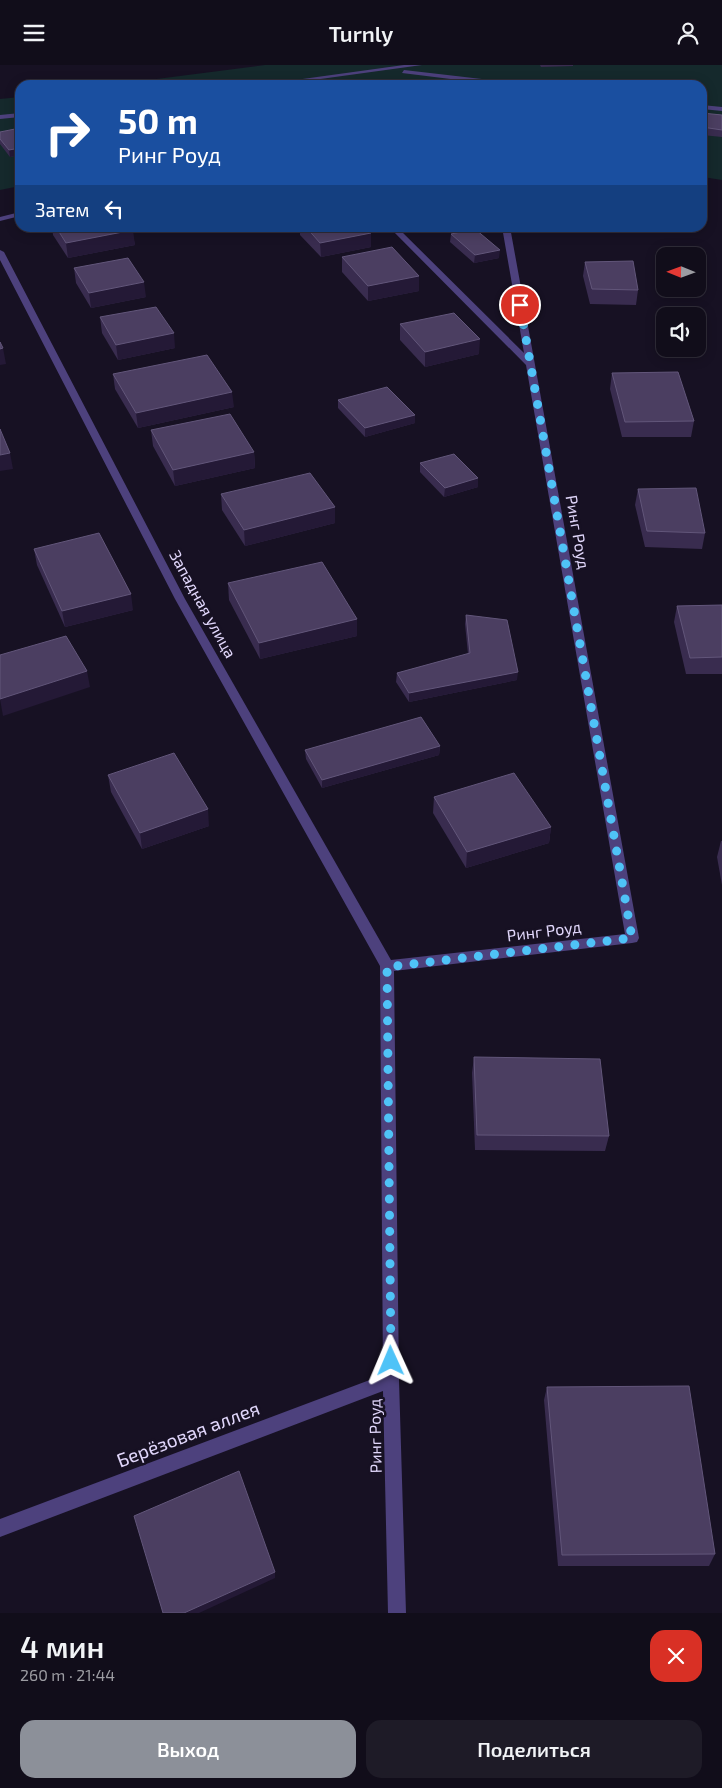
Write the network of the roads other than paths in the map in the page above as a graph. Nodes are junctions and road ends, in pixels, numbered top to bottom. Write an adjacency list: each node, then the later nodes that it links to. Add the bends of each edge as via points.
1 (419, 65): 2 (street)
2 (385, 70): 3 (street); 4 (street)
3 (303, 80)
4 (472, 80)
5 (707, 108): 6 (street)
6 (722, 109)
7 (15, 116): 8 (street)
8 (0, 117)
9 (15, 215): 10 (street)
10 (0, 219)
11 (397, 232): 14 (street)
12 (507, 232): 14 (street, Ринг Роуд)
13 (0, 252): 15 (street, Западная улица, via 180,599)
14 (530, 364): 15 (street, Ринг Роуд, via 632,938)
15 (387, 967): 16 (street, Ринг Роуд)
16 (391, 1380): 17 (street, Берёзовая аллея); 18 (street, Ринг Роуд)
17 (0, 1528)
18 (396, 1613)

